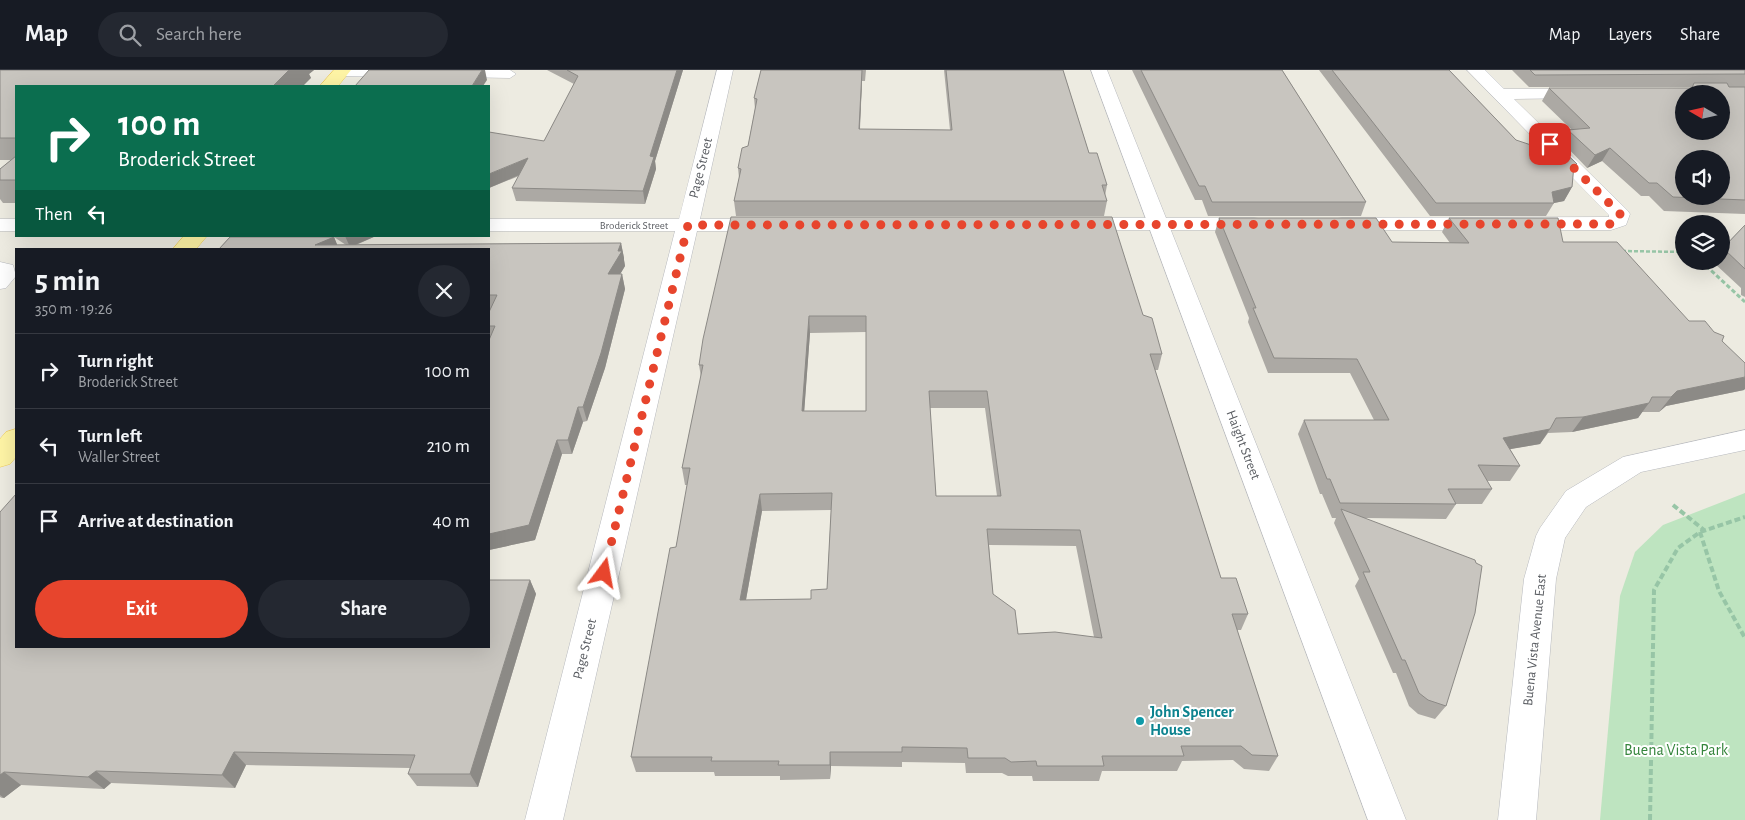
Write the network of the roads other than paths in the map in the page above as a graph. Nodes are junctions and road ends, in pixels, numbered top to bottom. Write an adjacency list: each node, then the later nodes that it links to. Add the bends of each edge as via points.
1 (725, 70): 16 (street, Page Street)
2 (1099, 70): 12 (street, Haight Street)
3 (1475, 70): 9 (street)
4 (342, 71): 5 (lane); 8 (main road)
5 (405, 73)
6 (442, 73): 7 (lane)
7 (510, 74)
8 (330, 85)
9 (1499, 94): 10 (street); 14 (street, via 1620,214 1619,220 1611,224)
10 (1596, 94)
11 (1058, 224): 12 (street)
12 (1158, 224): 13 (street); 28 (street, Haight Street)
13 (1278, 224)
14 (1317, 224)
15 (490, 225): 16 (street, Broderick Street)
16 (688, 225): 17 (street, Broderick Street); 27 (street, Page Street)
17 (784, 225)
18 (0, 226): 19 (street)
19 (15, 226)
20 (195, 237): 21 (main road)
21 (185, 248)
22 (0, 267): 23 (lane, via 7,268 8,276)
23 (0, 284)
24 (15, 440): 26 (main road)
25 (1745, 440): 29 (street, Buena Vista Avenue East, via 1633,464 1576,499 1551,536 1540,579)
26 (0, 457)
27 (544, 820)
28 (1387, 820)
29 (1517, 820)

